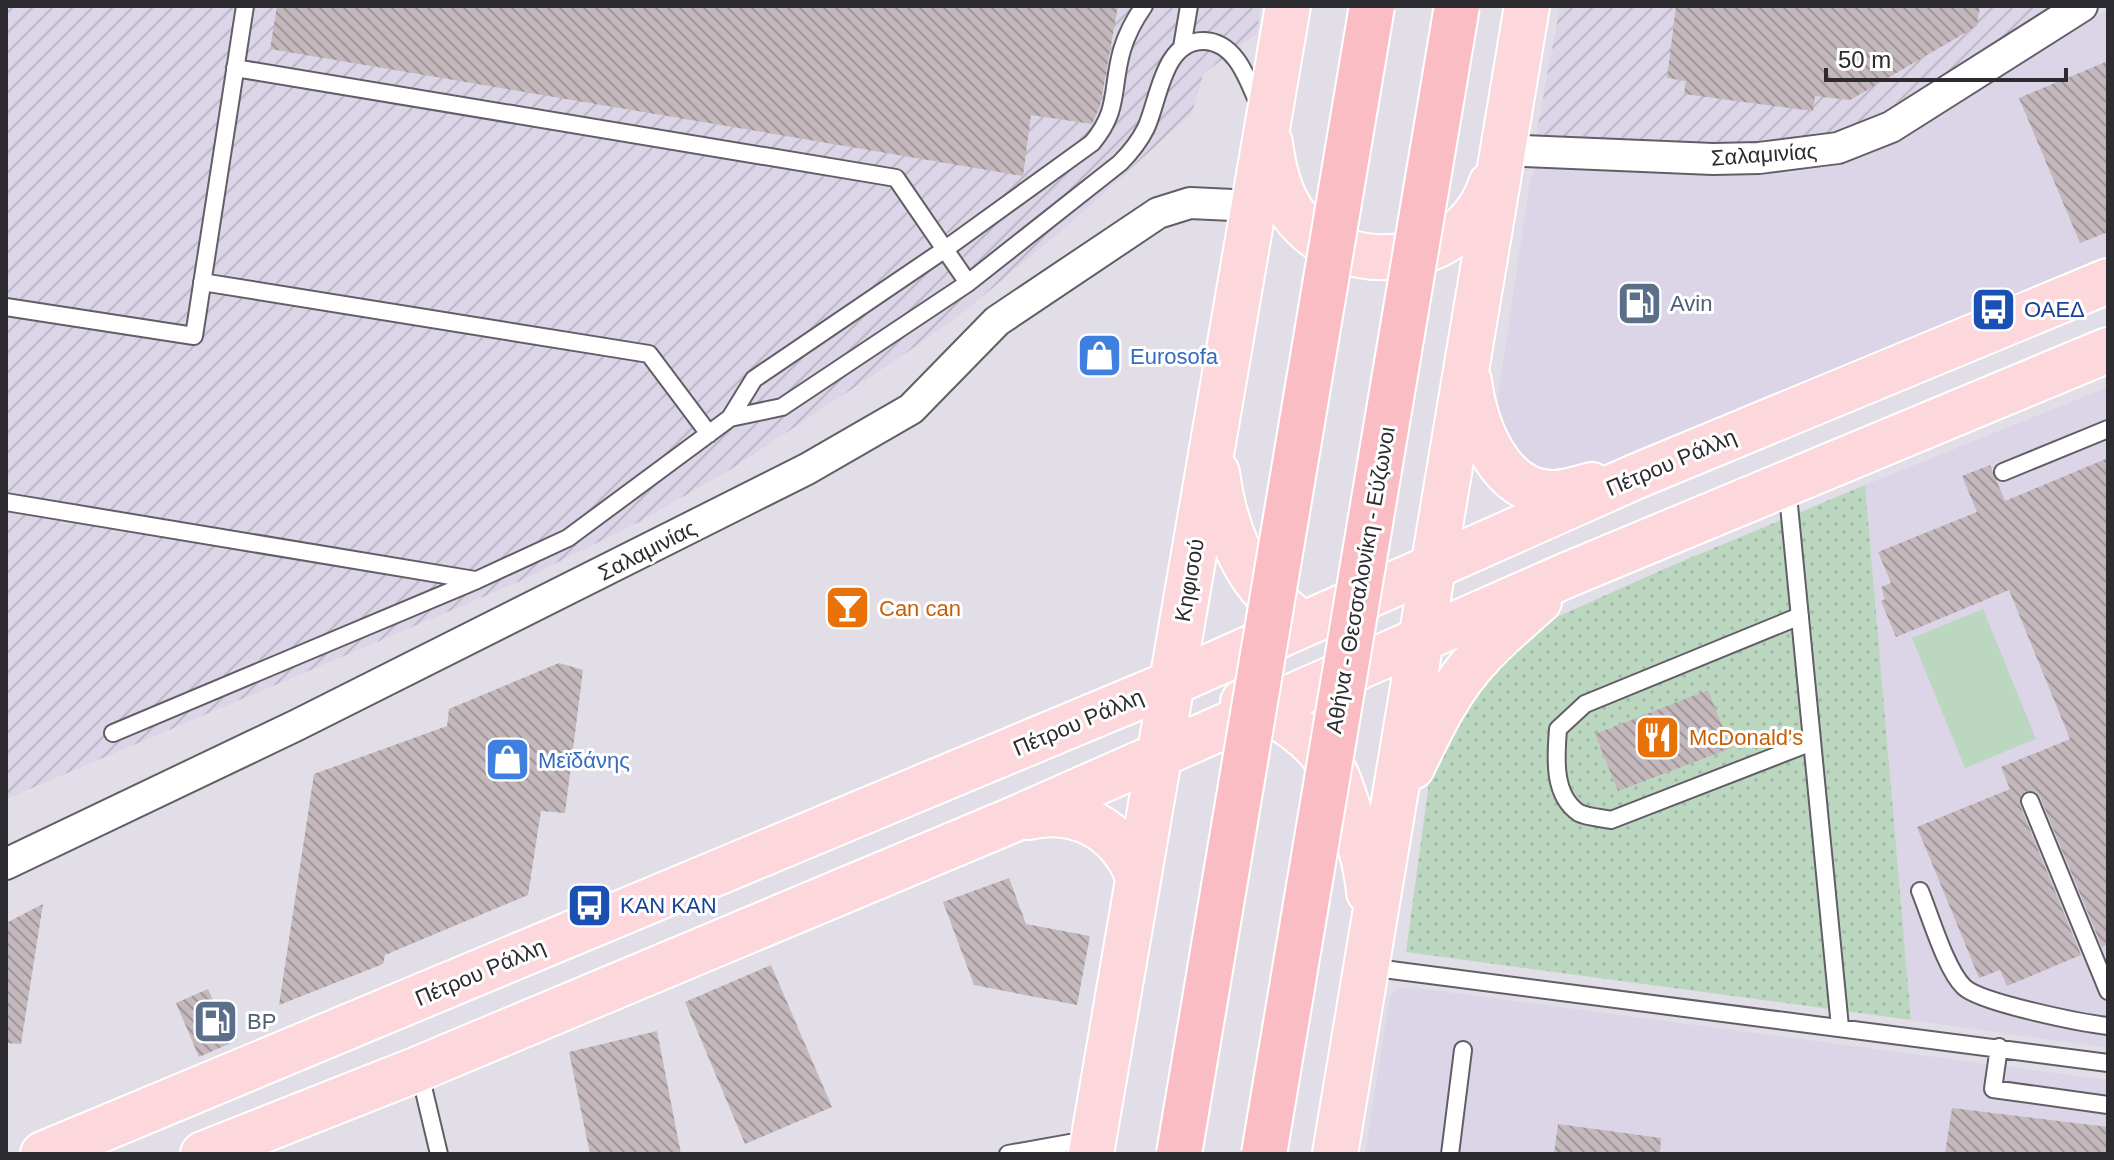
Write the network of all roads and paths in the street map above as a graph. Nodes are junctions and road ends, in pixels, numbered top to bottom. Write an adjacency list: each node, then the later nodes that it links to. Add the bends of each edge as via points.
1 (245, 6): 10 (lane)
2 (1144, 6): 14 (lane, via 1121,53 1106,126 1092,143)
3 (1189, 6): 9 (lane)
4 (1288, 6): 11 (main road, Κηφισού)
5 (1372, 6): 60 (highway, bridge)
6 (1457, 6): 61 (highway, Αθήνα - Θεσσαλονίκη - Εύζωνοι, bridge)
7 (1527, 6): 12 (main road)
8 (2075, 8): 12 (street, Σαλαμινίας, via 1891,127 1838,148 1713,159)
9 (1182, 47): 11 (lane, via 1205,41 1226,47); 17 (lane, via 1170,62 1136,146)
10 (235, 68): 14 (lane, via 896,178); 16 (lane)
11 (1268, 124): 12 (main road, via 1274,172 1293,213 1328,244 1373,258 1419,253 1460,231 1488,194); 13 (main road, Κηφισού)
12 (1502, 150): 19 (main road)
13 (1254, 206): 24 (main road, Κηφισού); 43 (street, Σαλαμινίας, via 1190,203 1158,213 997,321 911,409 807,469 312,718)
14 (944, 250): 17 (lane); 21 (lane, via 754,379)
15 (2108, 281): 26 (main road, Πέτρου Ράλλη)
16 (202, 282): 18 (lane, via 194,336); 23 (lane, via 649,354)
17 (968, 283): 21 (lane, via 782,407)
18 (6, 307)
19 (1469, 344): 26 (main road, via 1476,416 1491,451 1515,479 1553,493); 29 (main road)
20 (2108, 350): 27 (main road)
21 (730, 418): 23 (lane)
22 (2108, 429): 25 (lane)
23 (709, 434): 31 (lane, via 568,538)
24 (1213, 442): 33 (main road, via 1221,498 1238,551 1267,594); 35 (main road, Κηφισού)
25 (2003, 472)
26 (1637, 476): 29 (main road, Πέτρου Ράλλη)
27 (1787, 484): 30 (main road); 32 (lane)
28 (6, 502): 31 (lane)
29 (1433, 567): 33 (main road, Πέτρου Ράλλη); 34 (main road)
30 (1567, 575): 34 (main road); 41 (main road, via 1467,671 1435,719)
31 (477, 580): 37 (lane)
32 (1800, 616): 38 (lane); 38 (lane, via 1585,704 1558,729 1555,768 1563,793 1579,813 1611,820)
33 (1302, 625): 34 (main road, via 1373,647); 35 (main road, Πέτρου Ράλλη)
34 (1420, 641): 36 (main road); 41 (main road)
35 (1172, 683): 36 (main road); 39 (main road, Κηφισού); 56 (main road, Πέτρου Ράλλη)
36 (1265, 709): 39 (main road); 46 (main road, via 1312,744 1336,775 1367,870 1371,918)
37 (113, 733)
38 (1812, 742): 49 (lane)
39 (1159, 756): 42 (main road); 44 (main road, Κηφισού)
40 (2030, 801): 47 (lane)
41 (1391, 813): 46 (main road)
42 (1010, 821): 44 (main road, via 1067,813 1090,821 1115,839); 53 (main road)
43 (6, 864)
44 (1138, 877): 55 (main road, Κηφισού)
45 (1920, 891): 48 (lane, via 1955,976 1971,993)
46 (1366, 967): 49 (lane); 62 (main road)
47 (2108, 991)
48 (2108, 1026)
49 (1840, 1027): 50 (lane)
50 (1999, 1047): 52 (lane); 54 (lane, via 1993,1089)
51 (1463, 1050): 63 (lane)
52 (2108, 1063)
53 (418, 1069): 57 (main road); 58 (lane)
54 (2108, 1105)
55 (1092, 1146): 59 (lane)
56 (43, 1154)
57 (203, 1154)
58 (439, 1154)
59 (1008, 1154)
60 (1179, 1154)
61 (1264, 1154)
62 (1335, 1154)
63 (1450, 1154)

